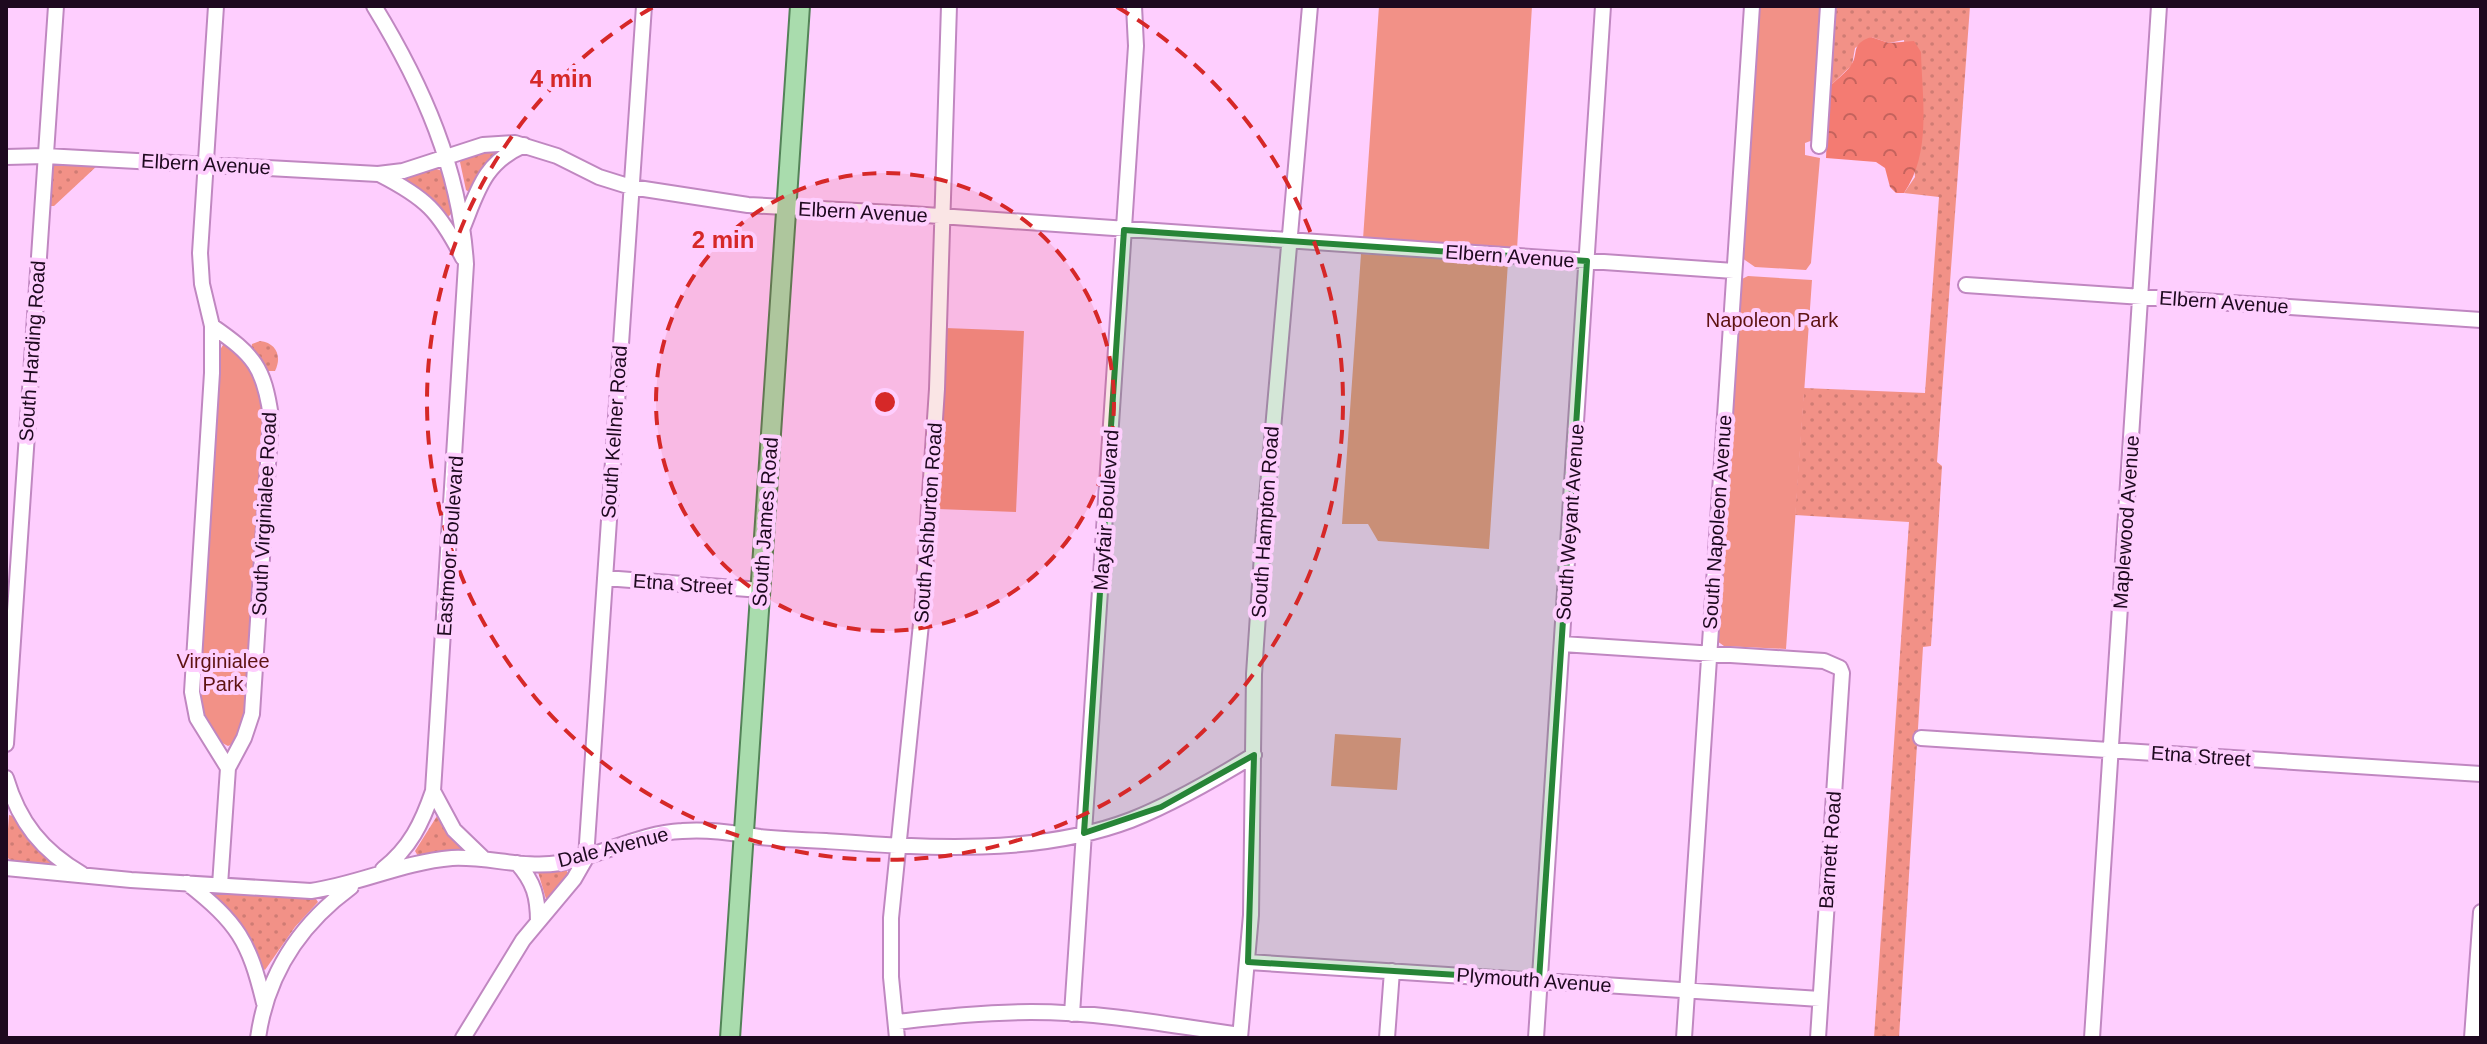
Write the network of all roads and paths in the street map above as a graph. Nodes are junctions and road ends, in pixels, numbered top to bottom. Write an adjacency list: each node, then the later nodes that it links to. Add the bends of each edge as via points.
1 (56, 6): 15 (street, South Harding Road)
2 (216, 6): 18 (street)
3 (374, 6): 17 (street, Eastmoor Boulevard, via 402,54)
4 (644, 6): 20 (street, South Kellner Road)
5 (800, 6): 21 (main road, South James Road)
6 (949, 6): 22 (street, South Ashburton Road)
7 (1134, 6): 24 (street, Mayfair Boulevard)
8 (1310, 6): 25 (street, South Hampton Road)
9 (1603, 6): 26 (street, South Weyant Avenue)
10 (1752, 6): 28 (street, South Napoleon Avenue)
11 (1828, 6): 14 (street)
12 (2159, 6): 30 (street, Maplewood Avenue)
13 (524, 145): 17 (street, Elbern Avenue, via 494,143); 20 (street, Elbern Avenue); 23 (street, via 504,154 491,168)
14 (1819, 146)
15 (45, 156): 16 (street, Elbern Avenue); 18 (street, Elbern Avenue); 33 (street, South Harding Road)
16 (6, 157)
17 (447, 157): 19 (street, Elbern Avenue); 23 (street, Eastmoor Boulevard)
18 (206, 163): 19 (street, Elbern Avenue); 32 (street, via 201,274)
19 (378, 174): 27 (street, via 423,200 447,228)
20 (631, 187): 21 (street, Elbern Avenue); 34 (street, South Kellner Road)
21 (786, 208): 22 (street, Elbern Avenue); 35 (main road, South James Road)
22 (942, 216): 24 (street, Elbern Avenue); 48 (street, South Ashburton Road, via 922,614)
23 (463, 228): 27 (street, Eastmoor Boulevard)
24 (1124, 230): 25 (street, Elbern Avenue); 46 (street, Mayfair Boulevard)
25 (1290, 241): 26 (street, Elbern Avenue); 41 (street, South Hampton Road, via 1265,509)
26 (1587, 261): 28 (street, Elbern Avenue); 36 (street, South Weyant Avenue)
27 (466, 264): 45 (street, Eastmoor Boulevard)
28 (1734, 271): 37 (street, South Napoleon Avenue)
29 (1966, 285): 30 (street, Elbern Avenue)
30 (2140, 297): 31 (street, Elbern Avenue); 40 (street, Maplewood Avenue)
31 (2481, 320)
32 (212, 326): 42 (street, via 192,692 197,718); 42 (street, South Virginialee Road, via 238,343 254,363 266,385 271,417 252,714)
33 (13, 533): 39 (street, South Harding Road)
34 (605, 578): 35 (street, Etna Street); 50 (street, South Kellner Road)
35 (761, 590): 47 (main road, South James Road)
36 (1562, 644): 37 (street); 61 (street, South Weyant Avenue)
37 (1709, 653): 62 (street, South Napoleon Avenue); 63 (street, Barnett Road, via 1824,661 1836,664 1842,673)
38 (1921, 738): 40 (street, Etna Street)
39 (6, 744)
40 (2111, 750): 43 (street, Etna Street); 76 (street, Maplewood Avenue)
41 (1254, 755): 46 (street, Dale Avenue, via 1161,807); 59 (street, South Hampton Road)
42 (228, 768): 56 (street, South Virginialee Road)
43 (2481, 774)
44 (6, 778): 53 (street, via 18,813 39,842)
45 (433, 791): 49 (street, via 454,830); 54 (street, Eastmoor Boulevard, via 413,838 395,860)
46 (1084, 833): 48 (street, Dale Avenue, via 994,846); 65 (street, Mayfair Boulevard)
47 (744, 834): 48 (street, Dale Avenue); 50 (street, Dale Avenue, via 655,834); 70 (main road, South James Road)
48 (899, 844): 66 (street, South Ashburton Road, via 890,953)
49 (483, 858): 51 (street, Dale Avenue); 54 (street, Dale Avenue, via 448,858)
50 (586, 858): 51 (street, Dale Avenue); 58 (street)
51 (517, 863): 58 (street, via 535,887)
52 (6, 868): 53 (street, Dale Avenue)
53 (85, 876): 55 (street, Dale Avenue)
54 (369, 877): 56 (street, Dale Avenue, via 311,891); 64 (street, Eastmoor Boulevard, via 333,900 293,943)
55 (187, 883): 56 (street, Dale Avenue); 64 (street, via 243,938)
56 (220, 885)
57 (2481, 912): 77 (street)
58 (538, 922): 69 (street)
59 (1248, 962): 60 (street, Plymouth Avenue); 67 (street, South Hampton Road)
60 (1392, 971): 61 (street, Plymouth Avenue); 72 (street)
61 (1539, 980): 62 (street, Plymouth Avenue); 73 (street, South Weyant Avenue)
62 (1687, 990): 63 (street, Plymouth Avenue); 74 (street, South Napoleon Avenue)
63 (1820, 999): 75 (street, Barnett Road)
64 (264, 1004): 68 (street, Eastmoor Boulevard)
65 (1072, 1014): 66 (street, via 981,1013); 67 (street)
66 (896, 1022): 71 (street, South Ashburton Road)
67 (1240, 1037)
68 (258, 1038)
69 (463, 1038)
70 (730, 1038)
71 (897, 1038)
72 (1387, 1038)
73 (1536, 1038)
74 (1684, 1038)
75 (1818, 1038)
76 (2092, 1038)
77 (2472, 1038)

